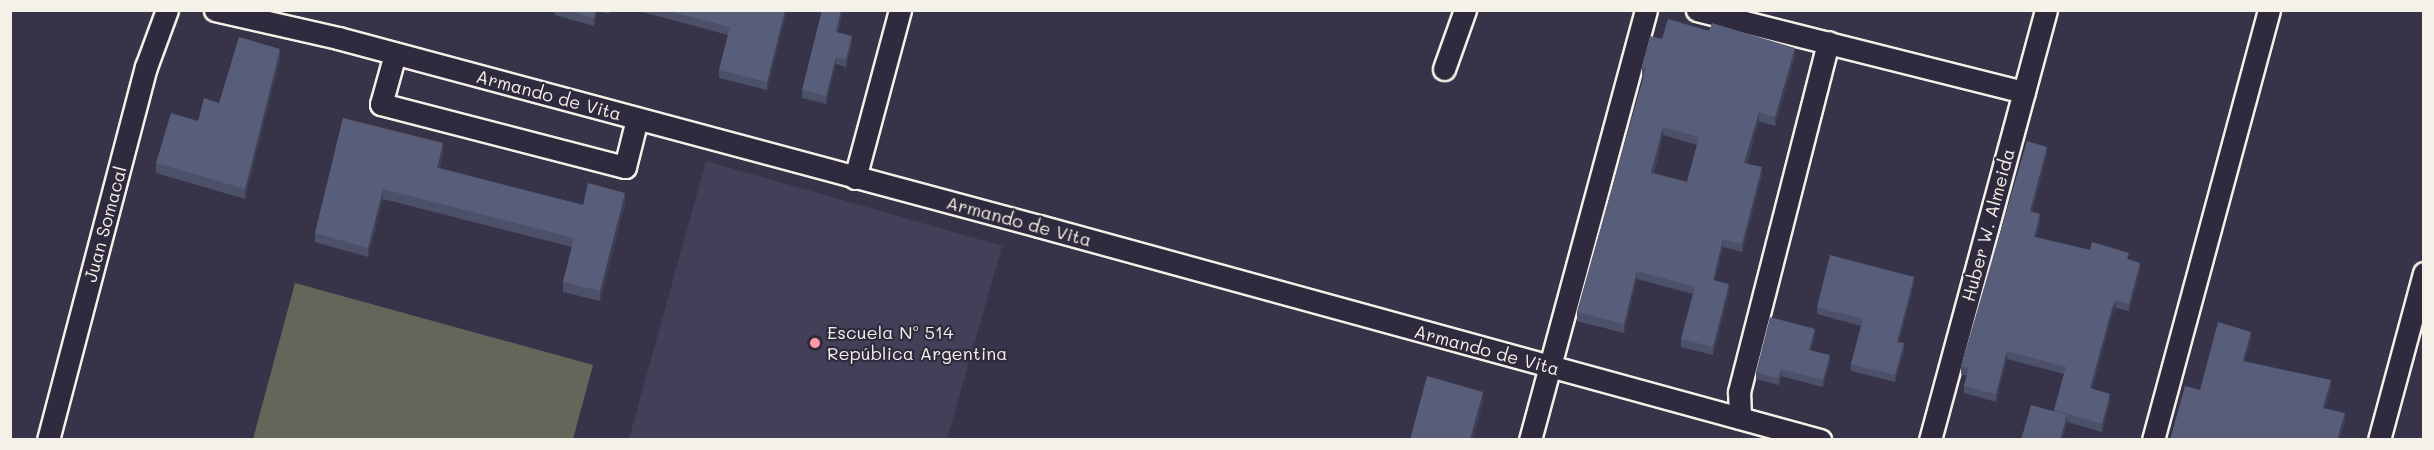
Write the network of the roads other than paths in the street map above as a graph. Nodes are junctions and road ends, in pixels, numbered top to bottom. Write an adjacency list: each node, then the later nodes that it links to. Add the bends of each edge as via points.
1 (167, 10): 18 (street, Juan Somacal, via 146,67)
2 (215, 10): 10 (street, Armando de Vita)
3 (900, 10): 14 (street)
4 (1465, 10): 11 (street)
5 (1646, 10): 16 (street)
6 (1697, 10): 9 (street)
7 (2046, 10): 12 (street, Huber W. Almeida)
8 (2269, 10): 22 (street)
9 (1828, 42): 12 (street); 17 (street, via 1739,392)
10 (395, 54): 13 (street, Armando de Vita); 13 (street, via 381,104 625,167)
11 (1444, 69)
12 (2024, 92): 21 (street, Huber W. Almeida)
13 (637, 119): 14 (street, Armando de Vita)
14 (855, 178): 16 (street, Armando de Vita)
15 (2424, 273): 23 (street)
16 (1550, 366): 17 (street, Armando de Vita); 19 (street)
17 (1740, 418): 20 (street, Armando de Vita)
18 (48, 440)
19 (1530, 440)
20 (1820, 440)
21 (1930, 440)
22 (2153, 440)
23 (2379, 440)

